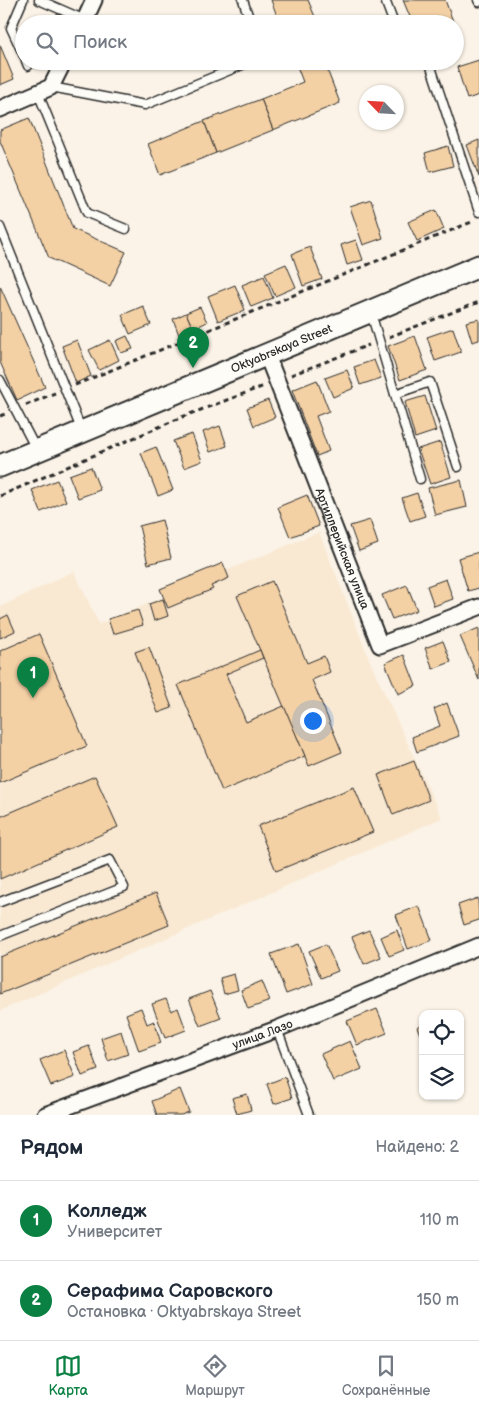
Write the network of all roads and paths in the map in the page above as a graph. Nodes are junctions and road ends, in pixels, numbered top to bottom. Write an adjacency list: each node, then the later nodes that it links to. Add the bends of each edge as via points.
1 (23, 0): 6 (lane)
2 (39, 0): 7 (lane)
3 (94, 0): 8 (street)
4 (243, 0): 9 (lane)
5 (385, 0): 10 (lane)
6 (17, 15)
7 (70, 15)
8 (87, 15)
9 (248, 15)
10 (391, 15)
11 (15, 19): 12 (lane, via 11,28)
12 (15, 37)
13 (58, 70): 16 (street)
14 (230, 70): 16 (lane, via 145,105)
15 (432, 70): 18 (lane)
16 (45, 90): 17 (street); 21 (lane, via 87,213)
17 (0, 109)
18 (479, 212)
19 (479, 219): 29 (path)
20 (0, 226): 29 (lane)
21 (126, 229)
22 (479, 266): 24 (main road, Oktyabrskaya Street)
23 (479, 302): 25 (path)
24 (370, 311): 25 (lane); 26 (main road, Oktyabrskaya Street)
25 (379, 341): 28 (path); 30 (lane)
26 (266, 353): 28 (street, Артиллерийская улица); 33 (main road, Oktyabrskaya Street)
27 (0, 380): 31 (lane)
28 (277, 381): 38 (path, via 182,417); 39 (street, Артиллерийская улица, via 380,645)
29 (65, 389): 31 (path); 33 (lane)
30 (395, 394): 36 (lane, via 430,382); 37 (lane)
31 (15, 410): 32 (path); 34 (lane)
32 (0, 416)
33 (82, 431): 34 (main road, Oktyabrskaya Street)
34 (36, 450): 35 (main road, Oktyabrskaya Street)
35 (0, 466)
36 (458, 467)
37 (420, 479)
38 (0, 496)
39 (479, 607)
40 (0, 902): 41 (lane, via 110,860 124,887)
41 (0, 936)
42 (479, 946): 43 (street, улица Лазо)
43 (276, 1029): 44 (street, улица Лазо); 45 (lane)
44 (45, 1115)
45 (309, 1115)

